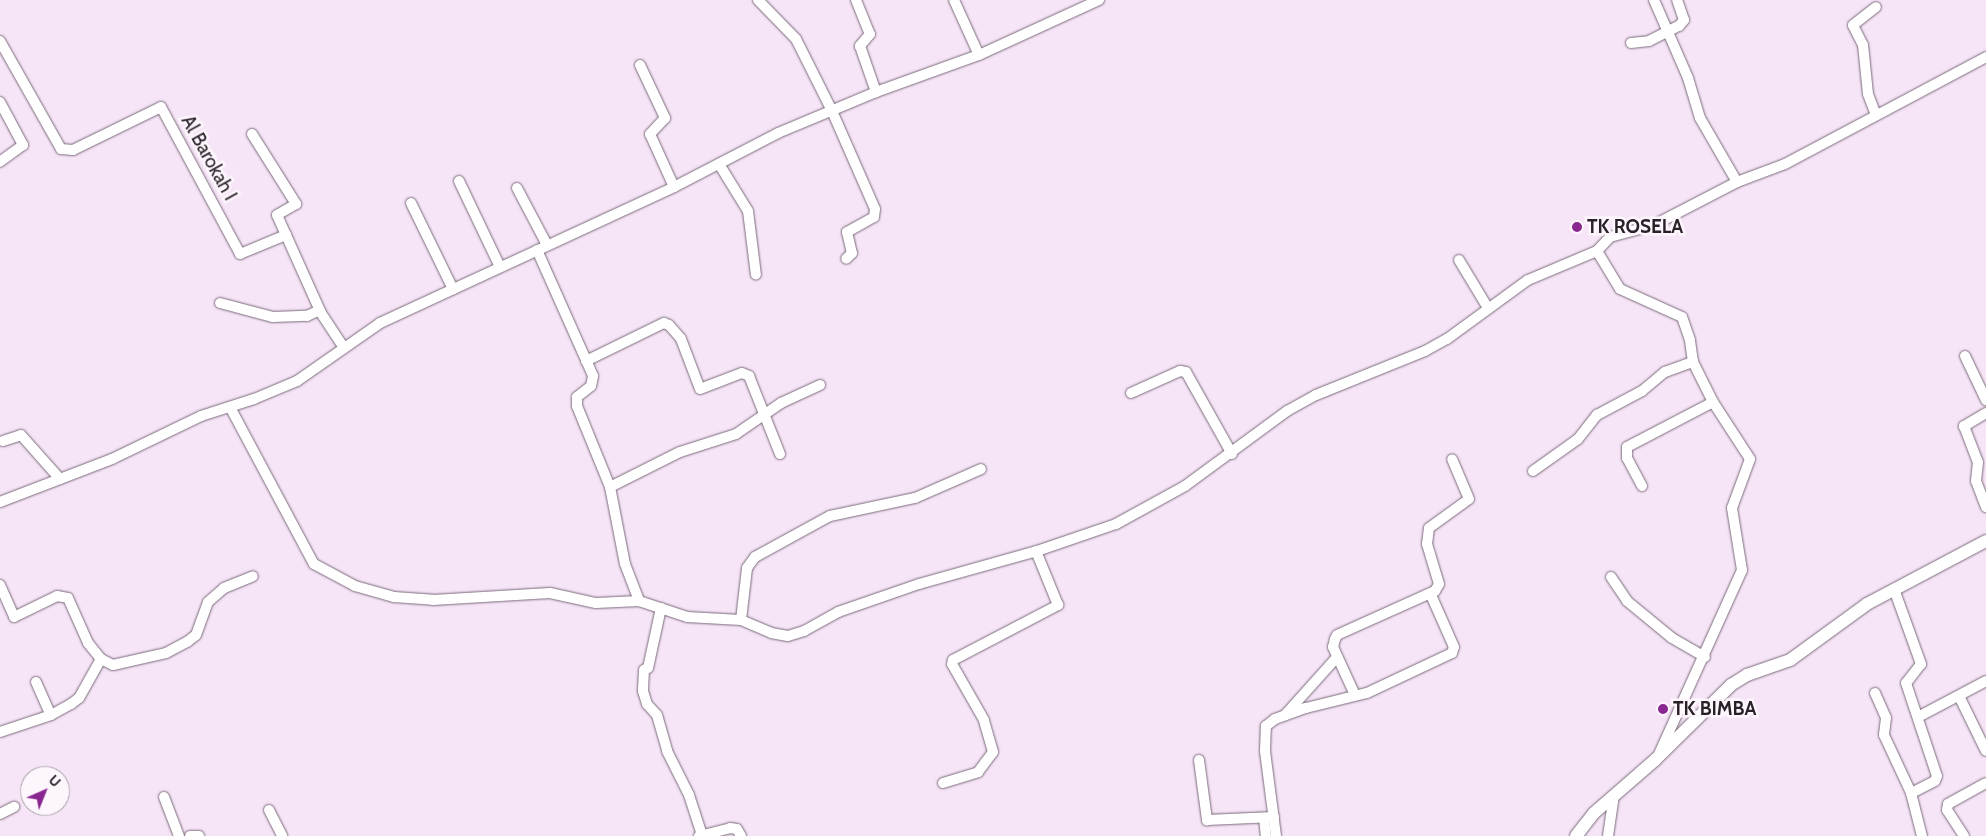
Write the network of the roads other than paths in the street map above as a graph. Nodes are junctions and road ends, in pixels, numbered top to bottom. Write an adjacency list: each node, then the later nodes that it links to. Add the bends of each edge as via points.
1 (758, 0): 16 (street, via 796,39)
2 (856, 0): 14 (street, via 870,34 860,46)
3 (954, 0): 11 (street)
4 (1099, 0): 11 (street)
5 (1654, 0): 8 (street)
6 (1677, 0): 8 (street, via 1684,20)
7 (1876, 7): 17 (street, via 1853,25 1863,45 1868,94)
8 (1669, 34): 10 (street); 22 (street, via 1688,78 1700,118)
9 (0, 41): 26 (street, Al Barokah I, via 61,149 73,150 162,107 240,254)
10 (1631, 43)
11 (979, 55): 14 (street)
12 (1986, 57): 17 (street)
13 (640, 65): 23 (street, via 665,118 650,134)
14 (876, 92): 16 (street)
15 (0, 102): 19 (street, via 23,145)
16 (832, 111): 20 (street, via 778,132); 30 (street, via 876,212 874,218 848,231 852,253)
17 (1876, 115): 22 (street, via 1785,164)
18 (252, 134): 26 (street, via 296,204 277,215)
19 (0, 162)
20 (720, 164): 23 (street); 33 (street, via 748,211)
21 (459, 181): 32 (street)
22 (1737, 182): 29 (street, via 1654,225 1610,237)
23 (674, 187): 27 (street)
24 (517, 188): 27 (street)
25 (411, 203): 34 (street)
26 (286, 235): 37 (street)
27 (547, 245): 28 (street)
28 (536, 250): 32 (street); 40 (street)
29 (1597, 251): 36 (street, via 1528,280); 41 (street, via 1620,289 1682,317)
30 (846, 259)
31 (1459, 260): 36 (street)
32 (500, 266): 34 (street)
33 (756, 275)
34 (453, 289): 38 (street, via 367,330)
35 (220, 303): 37 (street, via 273,317 307,316)
36 (1488, 308): 51 (street, via 1425,351 1316,395 1287,411)
37 (320, 310): 38 (street)
38 (344, 348): 46 (street, via 297,380)
39 (1965, 356): 44 (street)
40 (586, 361): 47 (street, via 664,323 681,339 700,389 746,374); 57 (street, via 594,382 577,398 577,406)
41 (1693, 362): 45 (street); 54 (street, via 1665,372 1642,390 1597,415 1578,439)
42 (820, 385): 47 (street)
43 (1131, 393): 51 (street, via 1180,371 1186,372)
44 (1986, 400)
45 (1713, 402): 56 (street, via 1627,447 1627,458); 70 (street, via 1750,462 1732,508 1742,570)
46 (230, 407): 55 (street, via 194,418 112,459); 67 (street, via 310,557 322,570 338,578 394,598 456,600 550,592 596,603)
47 (765, 413): 50 (street); 57 (street, via 727,439 680,452)
48 (1986, 413): 59 (street, via 1964,426 1978,462 1976,481)
49 (3, 441): 55 (street, via 21,434)
50 (780, 454)
51 (1232, 454): 61 (street, via 1185,486 1116,524)
52 (1452, 458): 66 (street, via 1469,499 1429,528 1427,544 1439,584)
53 (981, 469): 69 (street, via 915,498 830,516 755,557 747,568)
54 (1533, 471)
55 (60, 479): 58 (street)
56 (1642, 486)
57 (610, 487): 67 (street, via 625,564)
58 (0, 502)
59 (1986, 507)
60 (1986, 542): 65 (street)
61 (1036, 551): 69 (street, via 919,584 838,612 796,634 771,633); 85 (street, via 1058,605 953,660 984,720 993,752 978,772)
62 (253, 576): 72 (street, via 224,588 208,602 196,635 187,642 166,653 113,665)
63 (1611, 577): 70 (street, via 1626,602 1672,638)
64 (0, 585): 72 (street, via 14,617 57,596 68,598 88,643)
65 (1894, 589): 80 (street, via 1921,664 1906,680); 84 (street, via 1840,621 1790,660 1747,675 1730,685)
66 (1431, 595): 71 (street, via 1337,635 1333,647); 76 (street, via 1454,651 1367,693)
67 (639, 601): 68 (street)
68 (661, 608): 69 (street, via 699,619); 98 (street, via 648,668 644,670 643,691 647,704 657,714 667,751 689,795)
69 (741, 620)
70 (1705, 657): 84 (street)
71 (1337, 658): 76 (street); 79 (street)
72 (101, 659): 78 (street, via 79,698)
73 (1986, 681): 77 (street)
74 (36, 682): 78 (street)
75 (1875, 693): 87 (street, via 1886,718 1884,736)
76 (1355, 695): 79 (street)
77 (1959, 696): 80 (street); 82 (street)
78 (51, 715): 81 (street)
79 (1284, 716): 93 (street, via 1266,726 1264,734)
80 (1918, 716): 87 (street, via 1937,776 1935,781)
81 (0, 732)
82 (1986, 751)
83 (1199, 760): 93 (street, via 1207,820)
84 (1655, 760): 88 (street)
85 (943, 783)
86 (1986, 783): 105 (street, via 1948,804 1947,810)
87 (1911, 792): 104 (street)
88 (1614, 795): 102 (street); 103 (street)
89 (164, 797): 94 (street)
90 (14, 807): 92 (street)
91 (269, 810): 97 (street)
92 (0, 814)
93 (1269, 817): 100 (street); 101 (street)
94 (179, 836)
95 (190, 836): 96 (street)
96 (200, 836)
97 (282, 836)
98 (701, 836): 99 (street, via 730,828 737,829)
99 (741, 836)
100 (1266, 836)
101 (1276, 836)
102 (1576, 836)
103 (1608, 836)
104 (1922, 836)
105 (1964, 836)

